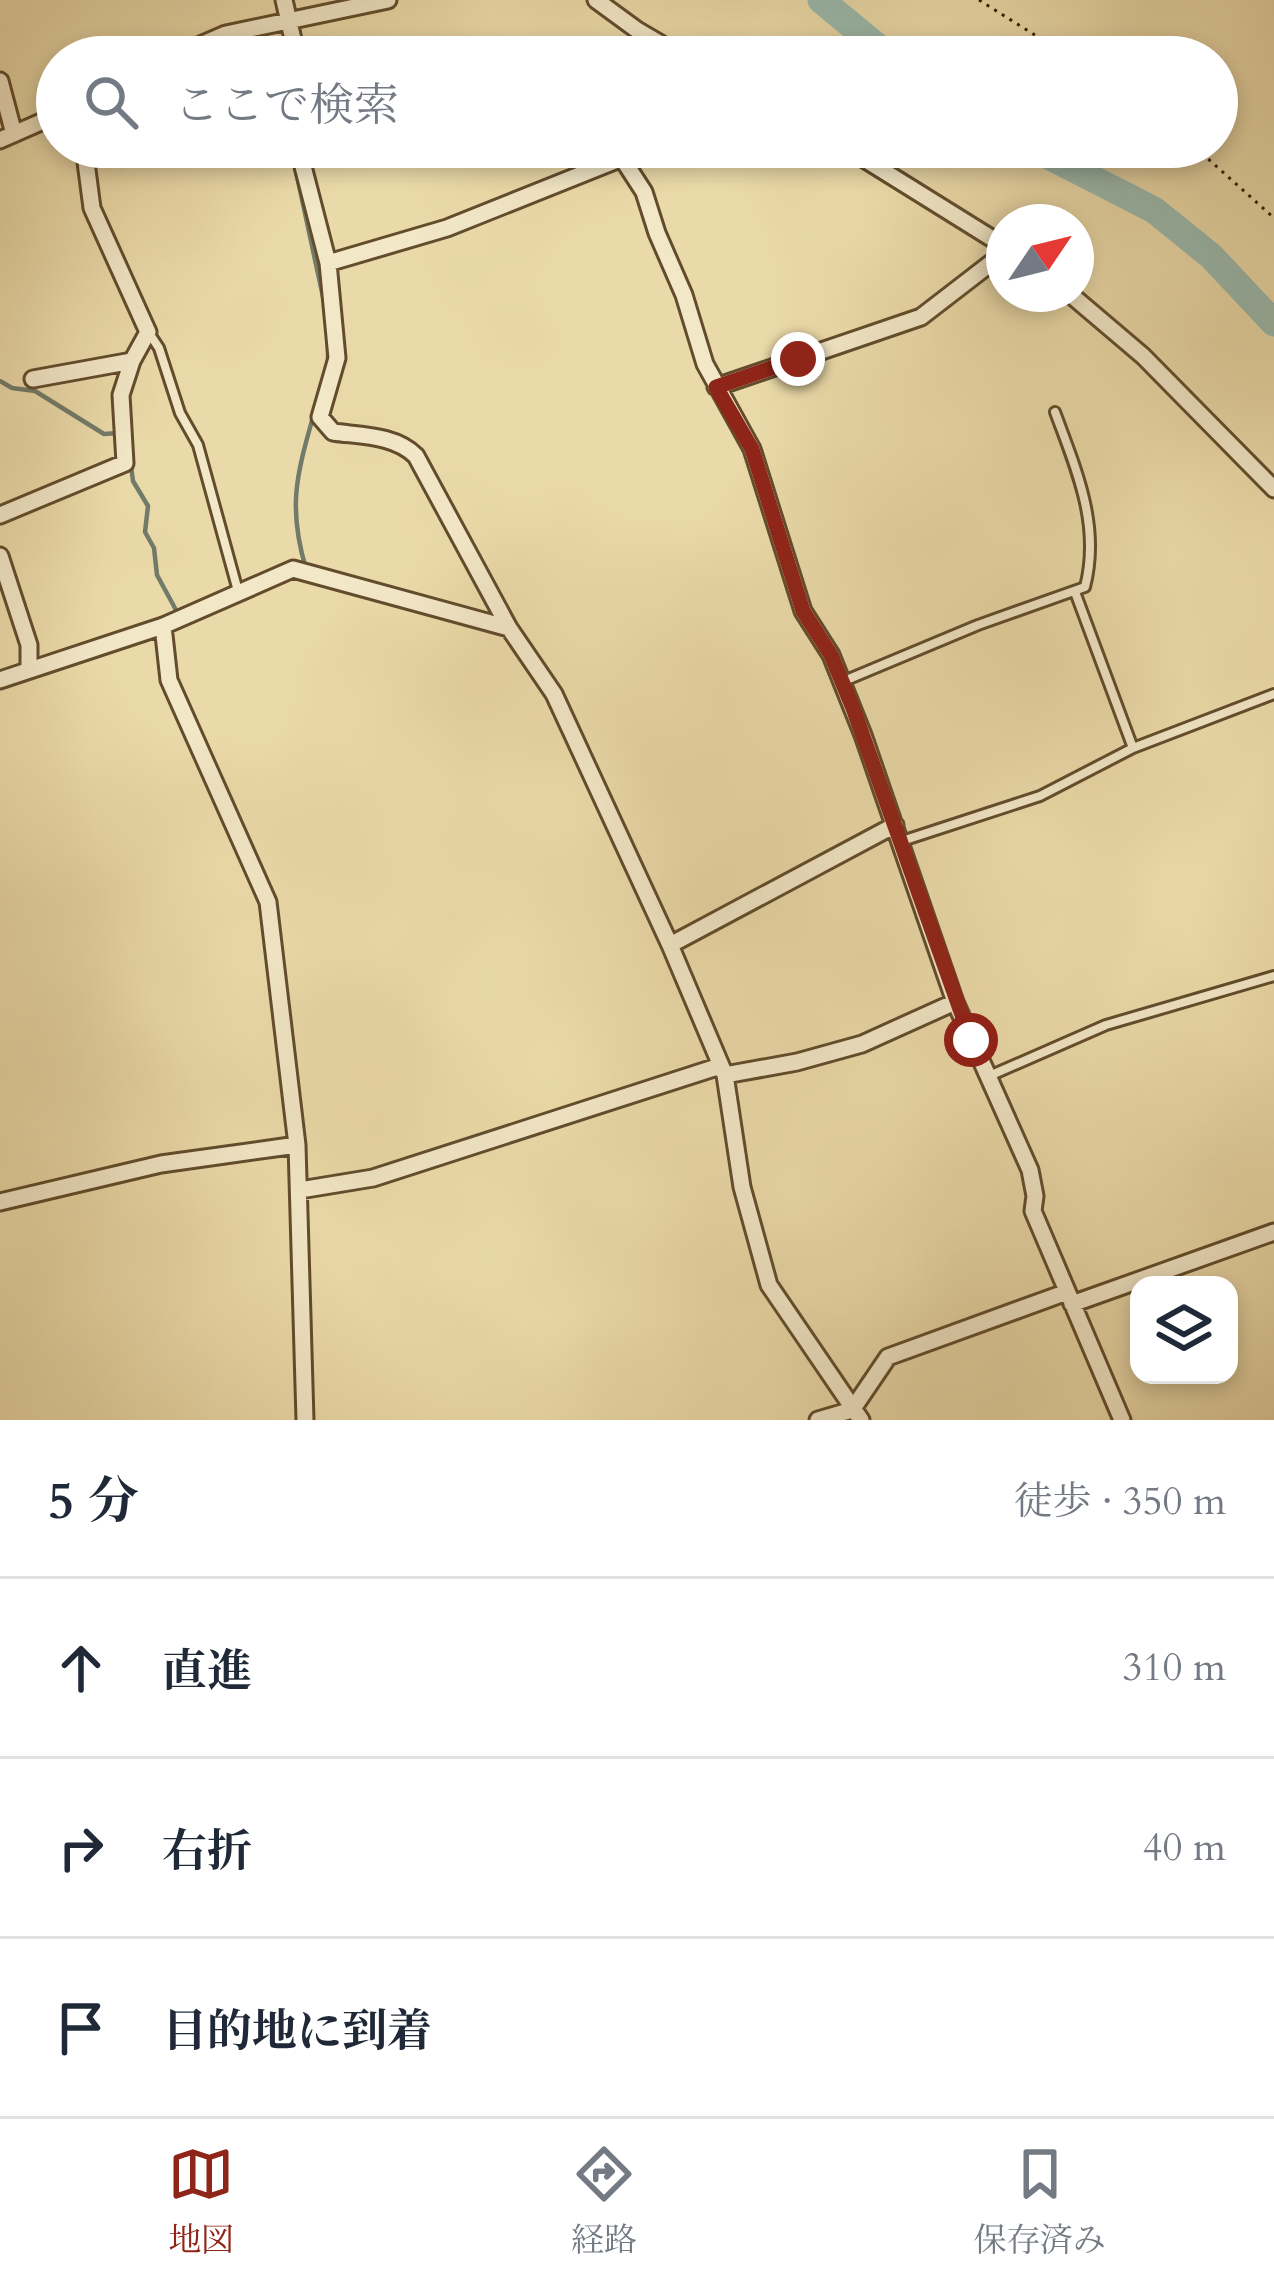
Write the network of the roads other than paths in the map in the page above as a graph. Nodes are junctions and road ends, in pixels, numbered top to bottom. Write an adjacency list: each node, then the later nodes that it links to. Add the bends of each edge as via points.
1 (284, 0): 4 (street)
2 (388, 0): 4 (street)
3 (596, 0): 7 (street)
4 (285, 20): 5 (street); 6 (street)
5 (221, 36)
6 (290, 36)
7 (647, 36)
8 (0, 81): 10 (street)
9 (36, 124): 10 (street)
10 (7, 137)
11 (87, 168): 20 (street, via 92,208)
12 (303, 168): 17 (street)
13 (597, 168): 17 (street, via 447,228)
14 (628, 168): 23 (street)
15 (878, 168): 16 (street)
16 (986, 237)
17 (328, 263): 31 (street, via 337,358 320,416 333,432 390,440 416,456)
18 (986, 264): 23 (street, via 921,317)
19 (1091, 312): 25 (street)
20 (148, 332): 21 (street); 28 (lane, via 198,445)
21 (132, 361): 22 (street); 26 (street, via 121,395 125,463)
22 (33, 379)
23 (716, 387): 34 (street, via 752,449 803,611)
24 (1055, 412): 29 (lane, via 1086,495 1090,565 1085,587)
25 (1274, 489)
26 (0, 515)
27 (0, 556): 32 (street)
28 (238, 591): 30 (street); 31 (street, via 293,568)
29 (1075, 591): 34 (lane); 36 (lane)
30 (163, 626): 32 (street); 43 (street, via 169,680 268,902)
31 (509, 628): 38 (street, via 554,694)
32 (29, 669): 33 (street)
33 (0, 680)
34 (842, 682): 37 (street)
35 (1274, 694): 36 (lane)
36 (1133, 748): 37 (lane, via 1040,796)
37 (898, 833): 38 (street); 40 (street)
38 (670, 945): 41 (street)
39 (1274, 976): 42 (lane, via 1106,1025)
40 (955, 1002): 41 (street, via 862,1044); 42 (street)
41 (723, 1071): 44 (street, via 373,1178); 48 (street, via 769,1286)
42 (987, 1077): 47 (street, via 1030,1170 1033,1211)
43 (297, 1145): 44 (street); 45 (street, via 161,1164)
44 (300, 1190): 49 (street)
45 (0, 1202)
46 (1274, 1232): 47 (street)
47 (1070, 1298): 48 (street, via 888,1357); 51 (street)
48 (857, 1415): 50 (street)
49 (305, 1420)
50 (818, 1420)
51 (1122, 1420)

